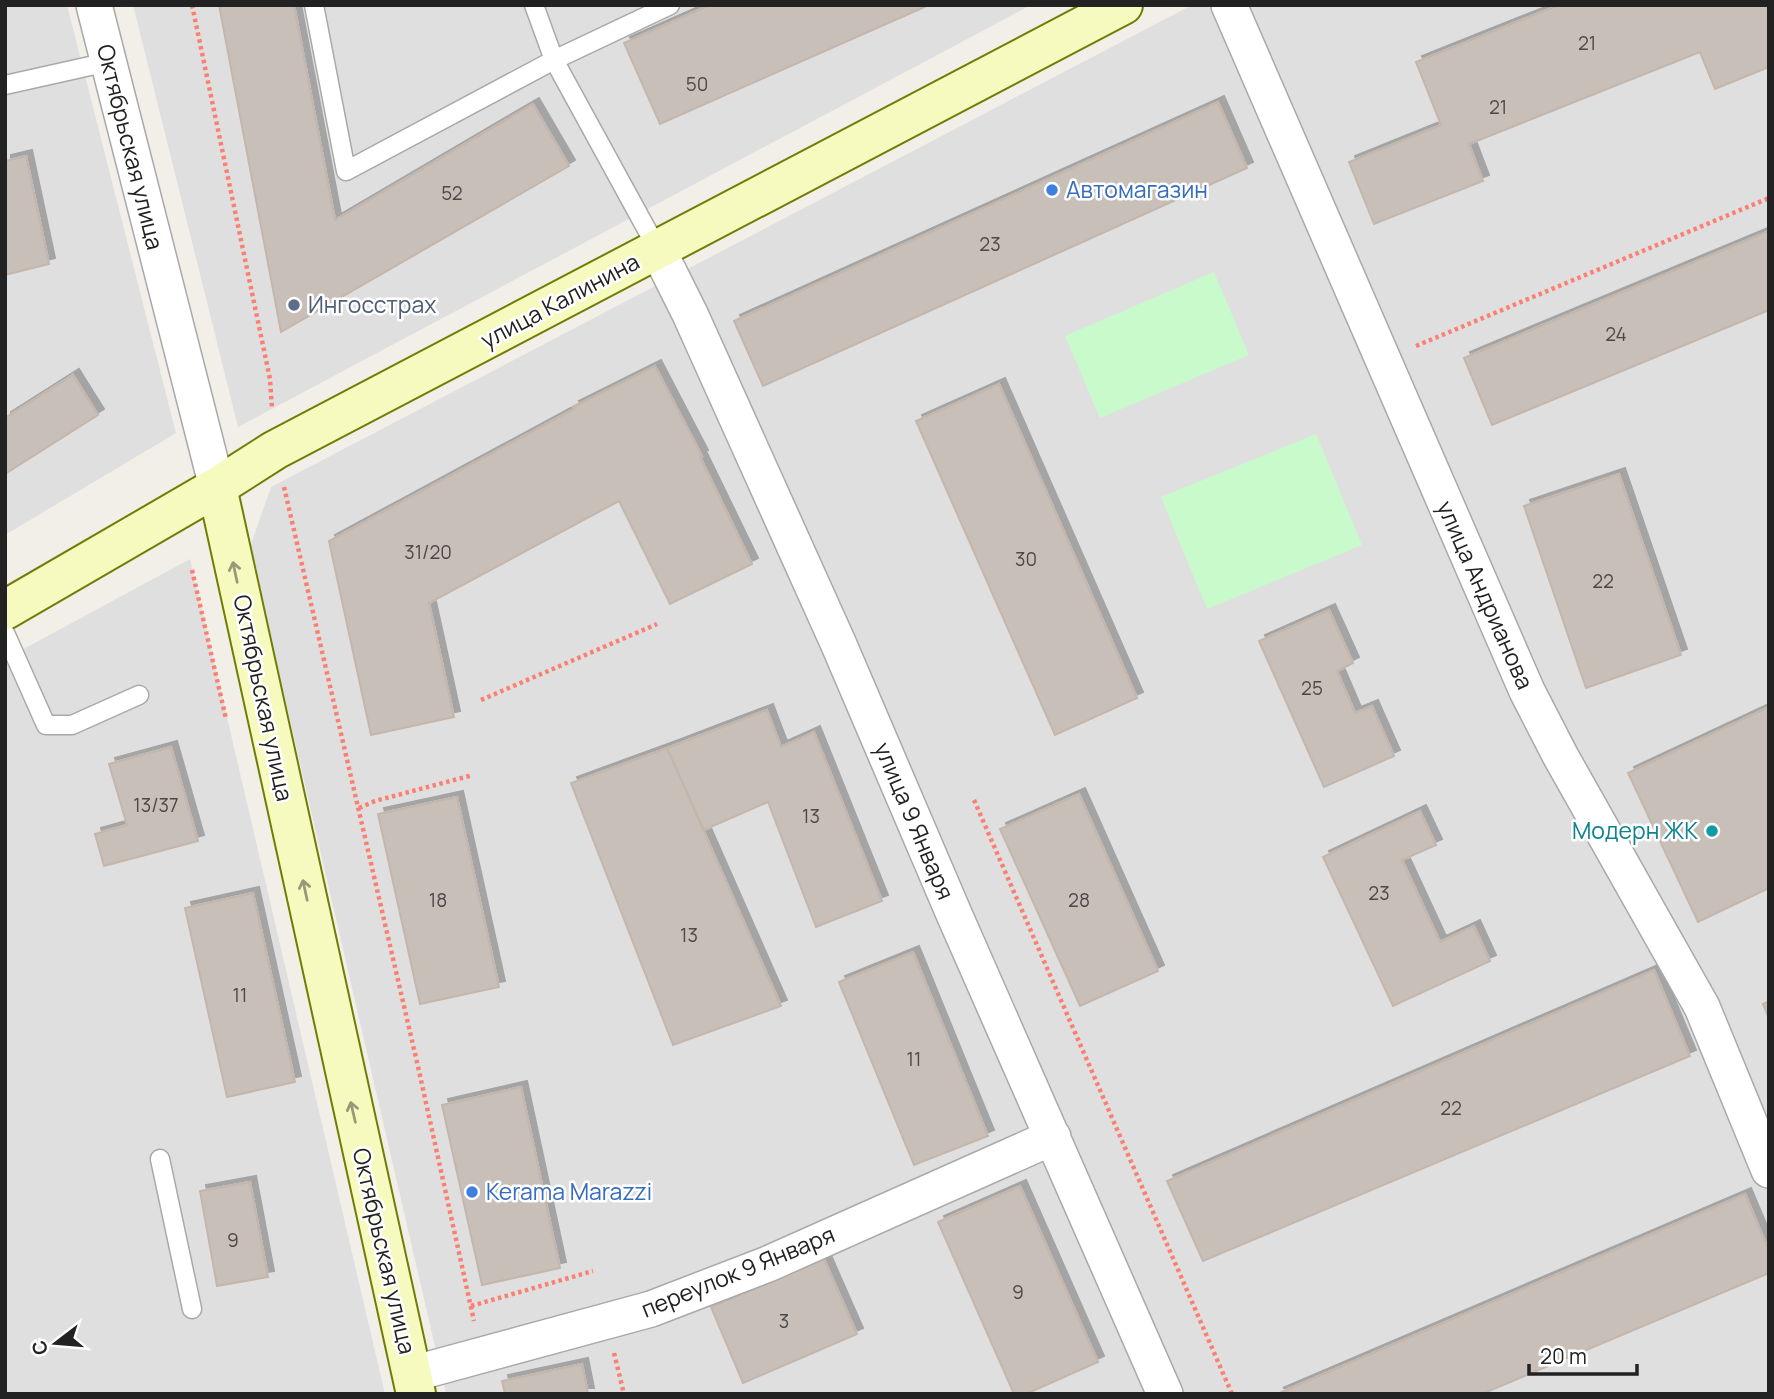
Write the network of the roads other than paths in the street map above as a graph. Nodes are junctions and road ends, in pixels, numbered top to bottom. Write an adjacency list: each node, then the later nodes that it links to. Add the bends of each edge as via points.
1 (94, 5): 8 (street, Октябрьская улица)
2 (314, 5): 7 (lane, via 346,171)
3 (534, 5): 7 (lane)
4 (670, 5): 7 (lane)
5 (1123, 5): 10 (main road, улица Калинина)
6 (1229, 5): 17 (street, улица Андрианова, via 1527,691 1702,1007)
7 (554, 60): 10 (lane)
8 (108, 62): 9 (lane); 11 (street, Октябрьская улица)
9 (5, 85)
10 (658, 250): 11 (main road, улица Калинина, via 275,450); 15 (street, улица 9 Января, via 839,645)
11 (217, 487): 12 (main road, улица Калинина); 19 (main road, Октябрьская улица, one-way to 11)
12 (5, 610)
13 (5, 633): 14 (lane, via 46,725 72,725)
14 (139, 695)
15 (1053, 1137): 19 (street, переулок 9 Января, via 768,1264 651,1309); 20 (street, улица 9 Января)
16 (159, 1159): 18 (lane)
17 (1769, 1170)
18 (192, 1309)
19 (414, 1384)
20 (1165, 1394)

